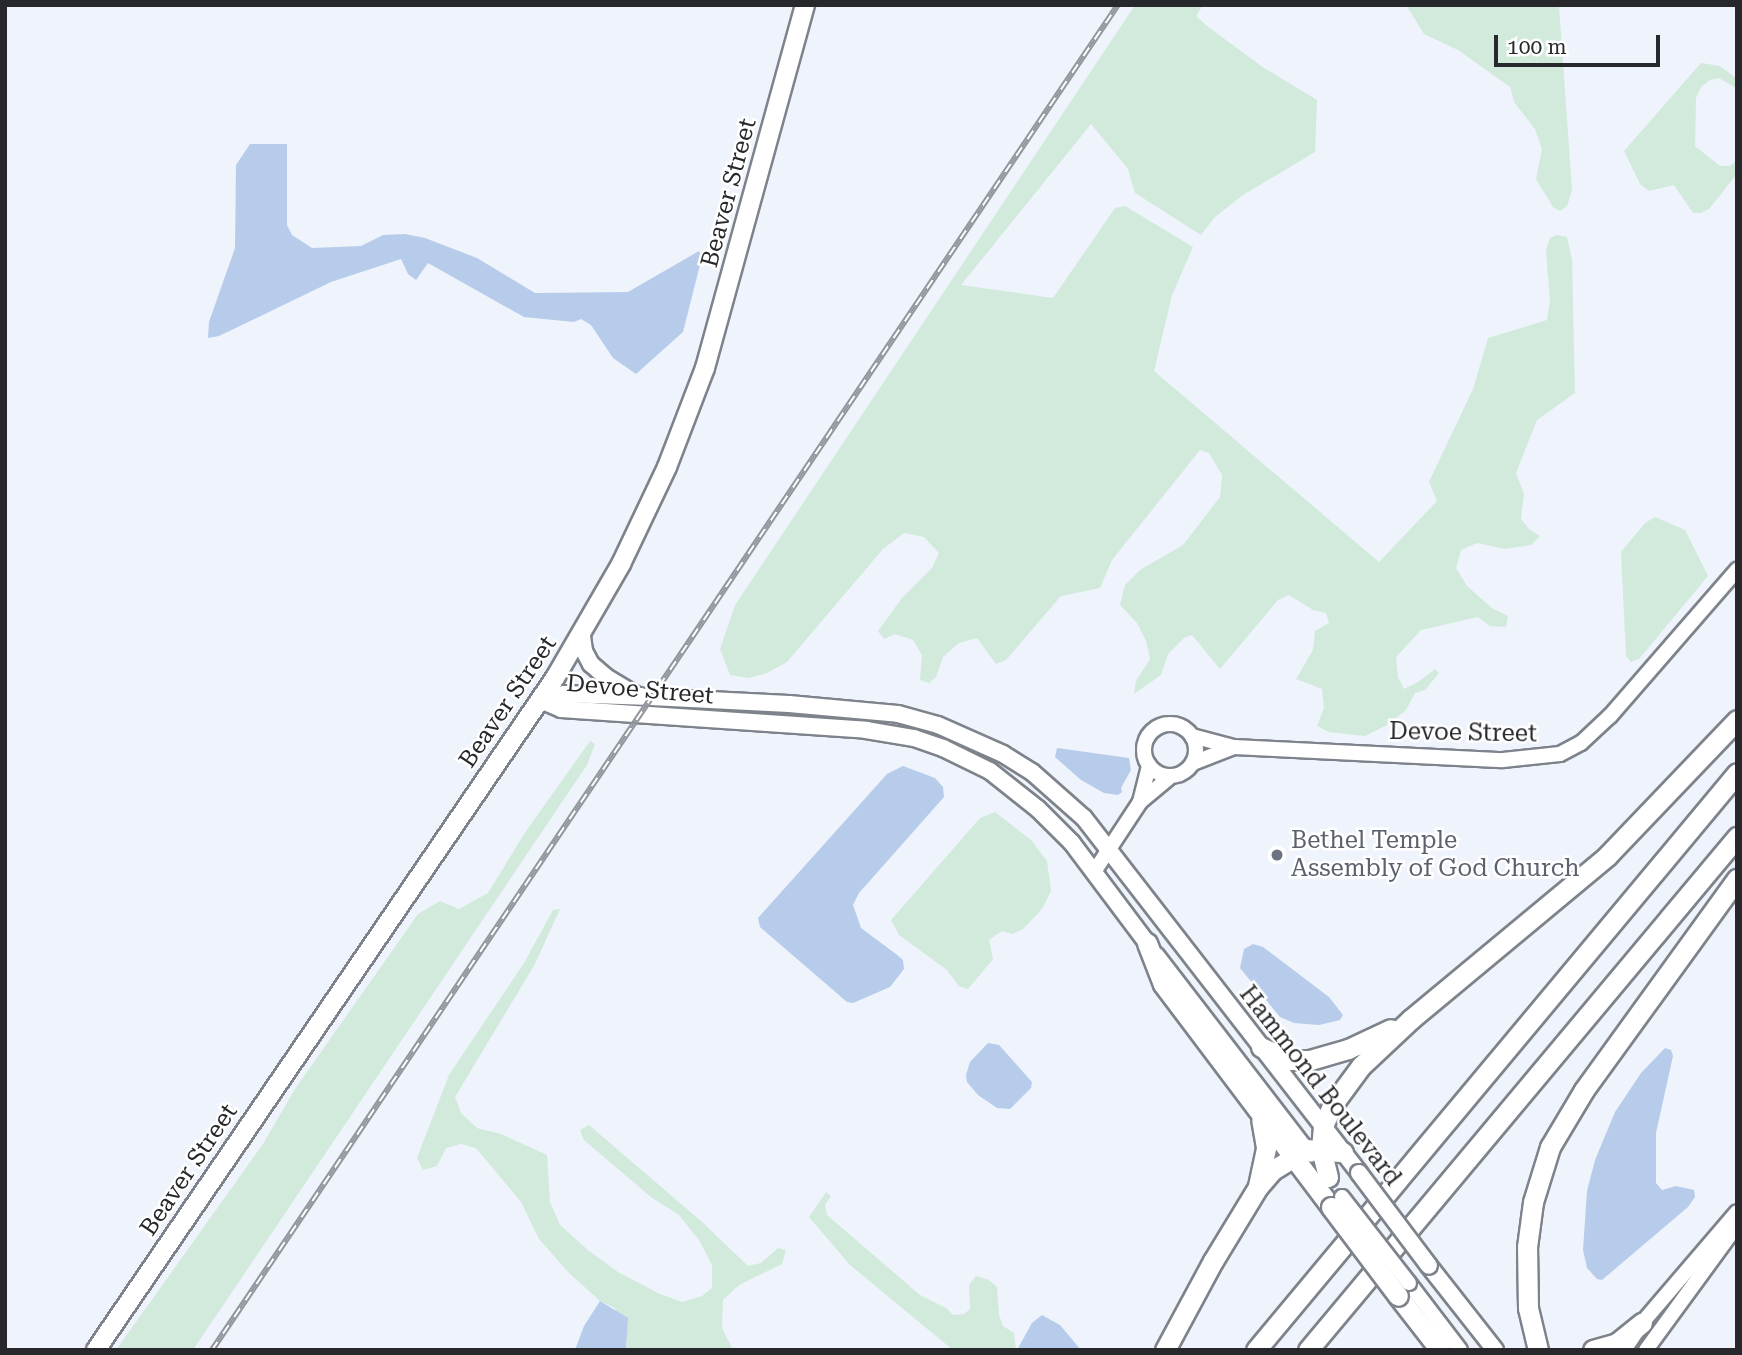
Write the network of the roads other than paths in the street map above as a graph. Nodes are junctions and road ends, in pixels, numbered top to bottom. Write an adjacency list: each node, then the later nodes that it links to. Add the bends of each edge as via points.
1 (805, 5): 3 (main road, Beaver Street, via 705,368 645,516)
2 (1737, 570): 8 (street, Devoe Street, via 1610,716 1581,743 1560,754 1503,760)
3 (582, 636): 4 (main road, via 592,664); 5 (main road, Beaver Street)
4 (638, 696): 5 (main road, Devoe Street, via 564,694); 15 (main road, Devoe Street, via 863,710 938,725 975,739 1032,772 1084,818)
5 (540, 700): 16 (main road, Devoe Street, via 561,709 866,730 914,738 968,760 1015,789 1055,825); 34 (main road, Beaver Street)
6 (1737, 720): 19 (highway, via 1607,856)
7 (1192, 736): 8 (street, Devoe Street); 9 (street, via 1196,749); 10 (street, via 1175,724 1154,730 1144,746)
8 (1234, 747): 9 (street, Devoe Street)
9 (1193, 763): 12 (street)
10 (1149, 765): 12 (street, via 1158,774); 13 (street)
11 (1737, 773): 36 (highway)
12 (1171, 776): 13 (street)
13 (1140, 802): 15 (street)
14 (1737, 837): 31 (highway)
15 (1109, 849): 16 (street); 20 (main road, Hammond Boulevard)
16 (1094, 872): 18 (main road, Hammond Boulevard)
17 (1737, 879): 33 (highway, via 1584,1090 1550,1147 1527,1247 1528,1308)
18 (1147, 943): 21 (highway, via 1163,984); 23 (street, Hammond Boulevard)
19 (1410, 1019): 20 (highway, via 1348,1049 1310,1060 1287,1060); 22 (highway, via 1346,1084)
20 (1261, 1047): 22 (main road, Hammond Boulevard)
21 (1259, 1112): 23 (highway); 26 (highway, via 1266,1147)
22 (1323, 1126): 23 (highway); 24 (main road, Hammond Boulevard)
23 (1306, 1152): 24 (highway); 25 (highway); 26 (highway, via 1273,1170); 27 (highway)
24 (1343, 1152): 41 (main road, Hammond Boulevard, bridge)
25 (1328, 1177): 27 (street, Hammond Boulevard)
26 (1258, 1187): 35 (highway)
27 (1336, 1202): 30 (highway, bridge)
28 (1737, 1212): 32 (street)
29 (1737, 1225): 45 (street)
30 (1403, 1290): 39 (highway); 40 (street)
31 (1353, 1296): 37 (highway); 38 (highway)
32 (1642, 1323): 43 (highway, via 1617,1343); 44 (street)
33 (1536, 1345): 42 (highway)
34 (96, 1350)
35 (1165, 1350)
36 (1256, 1350)
37 (1308, 1350)
38 (1318, 1350)
39 (1440, 1350)
40 (1460, 1350)
41 (1495, 1350)
42 (1552, 1350)
43 (1593, 1350)
44 (1624, 1350)
45 (1646, 1350)

